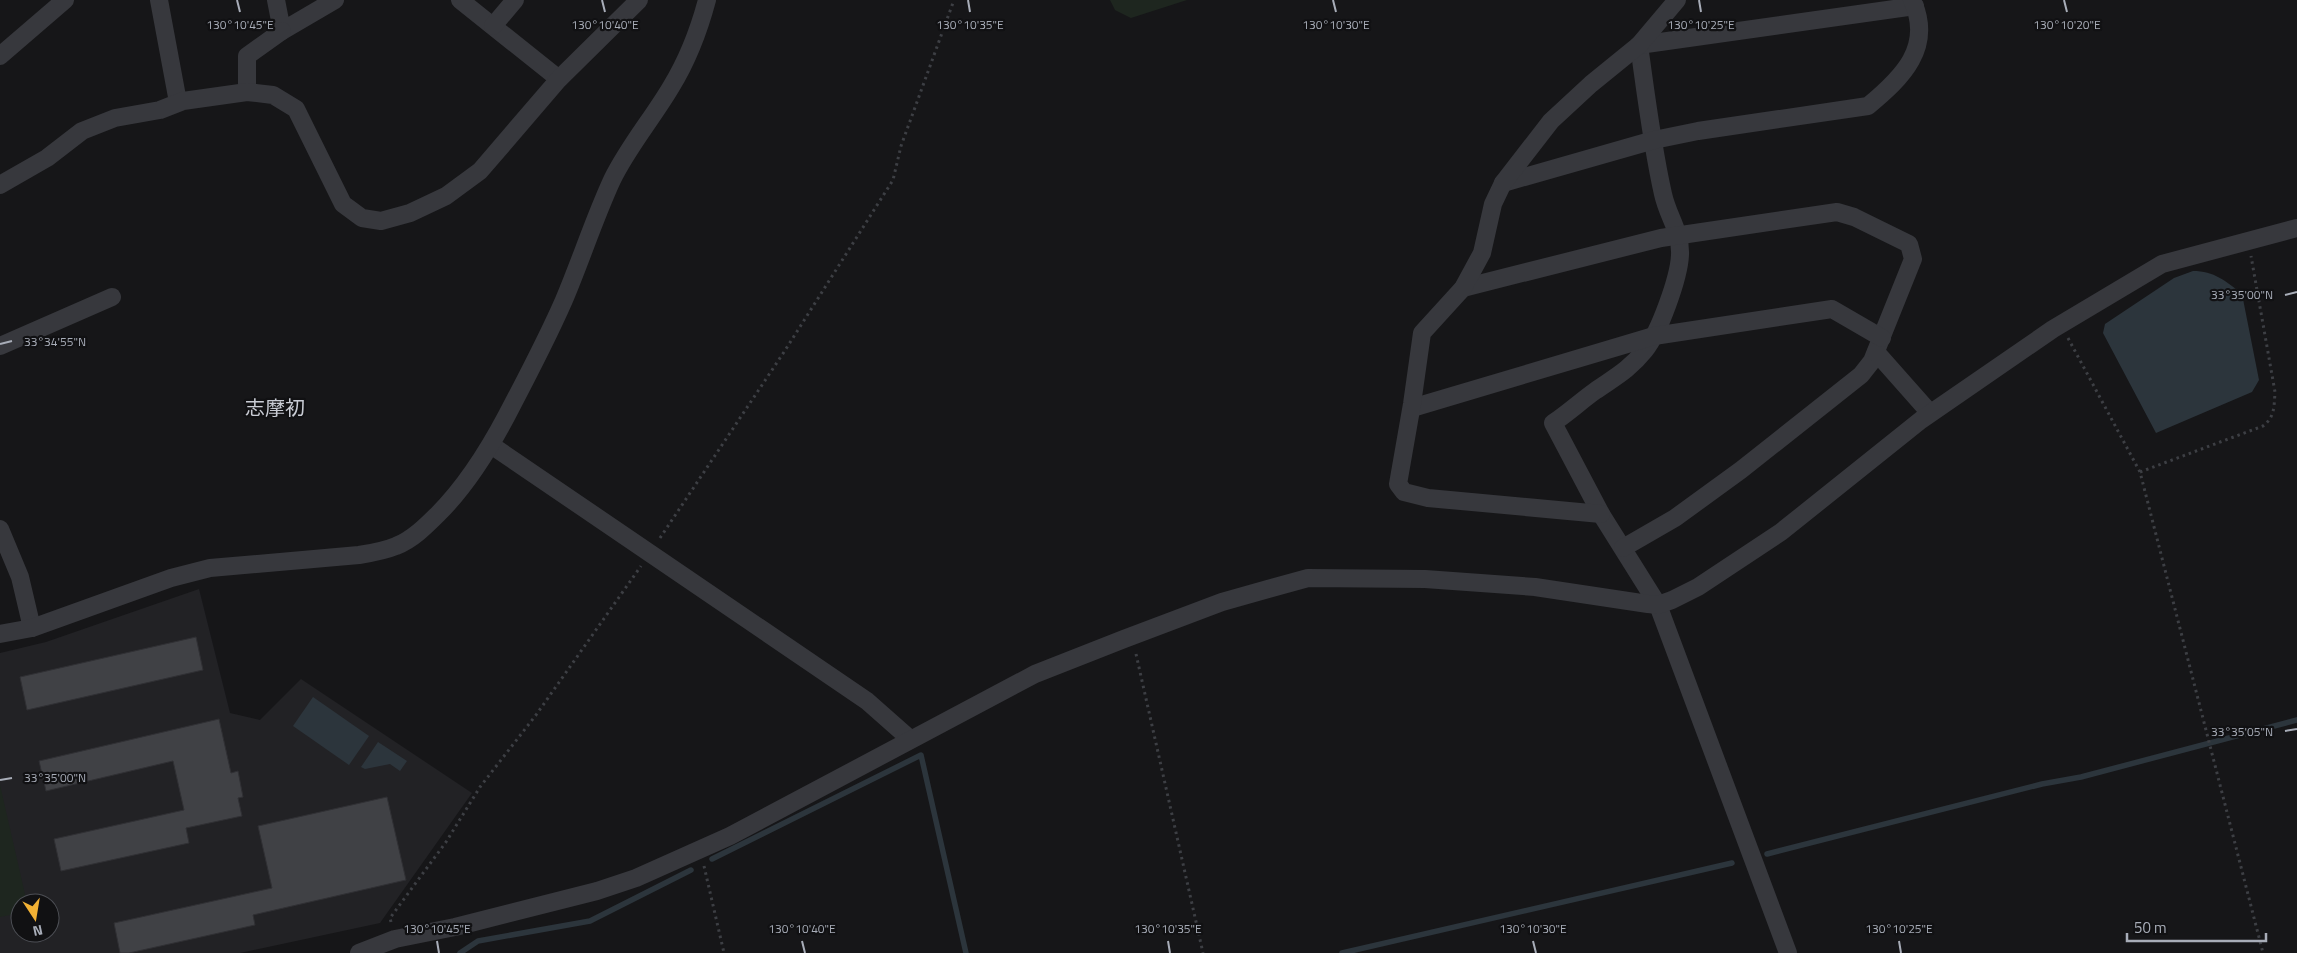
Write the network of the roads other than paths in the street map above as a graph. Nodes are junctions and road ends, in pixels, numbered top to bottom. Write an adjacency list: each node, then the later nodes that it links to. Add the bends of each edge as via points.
1 (65, 0): 14 (street)
2 (159, 0): 17 (street)
3 (276, 0): 12 (street)
4 (334, 0): 12 (street)
5 (460, 0): 11 (street)
6 (515, 0): 11 (street)
7 (639, 0): 15 (street)
8 (707, 0): 30 (street, via 688,53 671,87 613,179 546,338)
9 (1677, 0): 13 (street)
10 (1913, 3): 13 (street); 18 (street, via 1919,26 1911,63 1868,106 1725,126)
11 (493, 26): 15 (street)
12 (282, 31): 16 (street, via 248,56)
13 (1639, 45): 18 (street); 19 (street, via 1550,121)
14 (0, 56)
15 (559, 79): 16 (street, via 480,171 446,196 410,213 380,221 362,218 343,204 296,108 273,95)
16 (247, 92): 17 (street)
17 (178, 102): 20 (street, via 160,110 122,116 82,131 47,158)
18 (1654, 140): 19 (street); 22 (street, via 1665,206)
19 (1503, 183): 23 (street, via 1493,204 1482,253)
20 (0, 185)
21 (2297, 228): 29 (street, via 2162,264 2061,325)
22 (1679, 236): 23 (street); 25 (street, via 1680,257 1674,284); 26 (street, via 1837,212 1854,216 1910,244 1913,259)
23 (1463, 288): 28 (street, via 1422,333)
24 (112, 297): 27 (street)
25 (1654, 336): 26 (street, via 1832,310); 28 (street); 31 (street, via 1627,370 1553,423)
26 (1879, 345): 29 (street); 33 (street, via 1861,375 1675,518)
27 (0, 346)
28 (1412, 408): 31 (street, via 1398,484 1404,492 1491,506)
29 (1930, 413): 34 (street, via 1781,532 1698,587)
30 (491, 445): 35 (street, via 451,502 397,546 359,555 210,568 171,578); 37 (street, via 867,701)
31 (1602, 514): 33 (street)
32 (0, 529): 35 (street, via 20,577)
33 (1623, 548): 34 (street)
34 (1658, 604): 37 (street, via 1471,581 1308,578 1222,602 1035,674); 39 (street)
35 (32, 628): 36 (street)
36 (0, 634)
37 (910, 739): 38 (street, via 738,831 636,878 455,927 395,939)
38 (359, 953)
39 (1788, 953)

